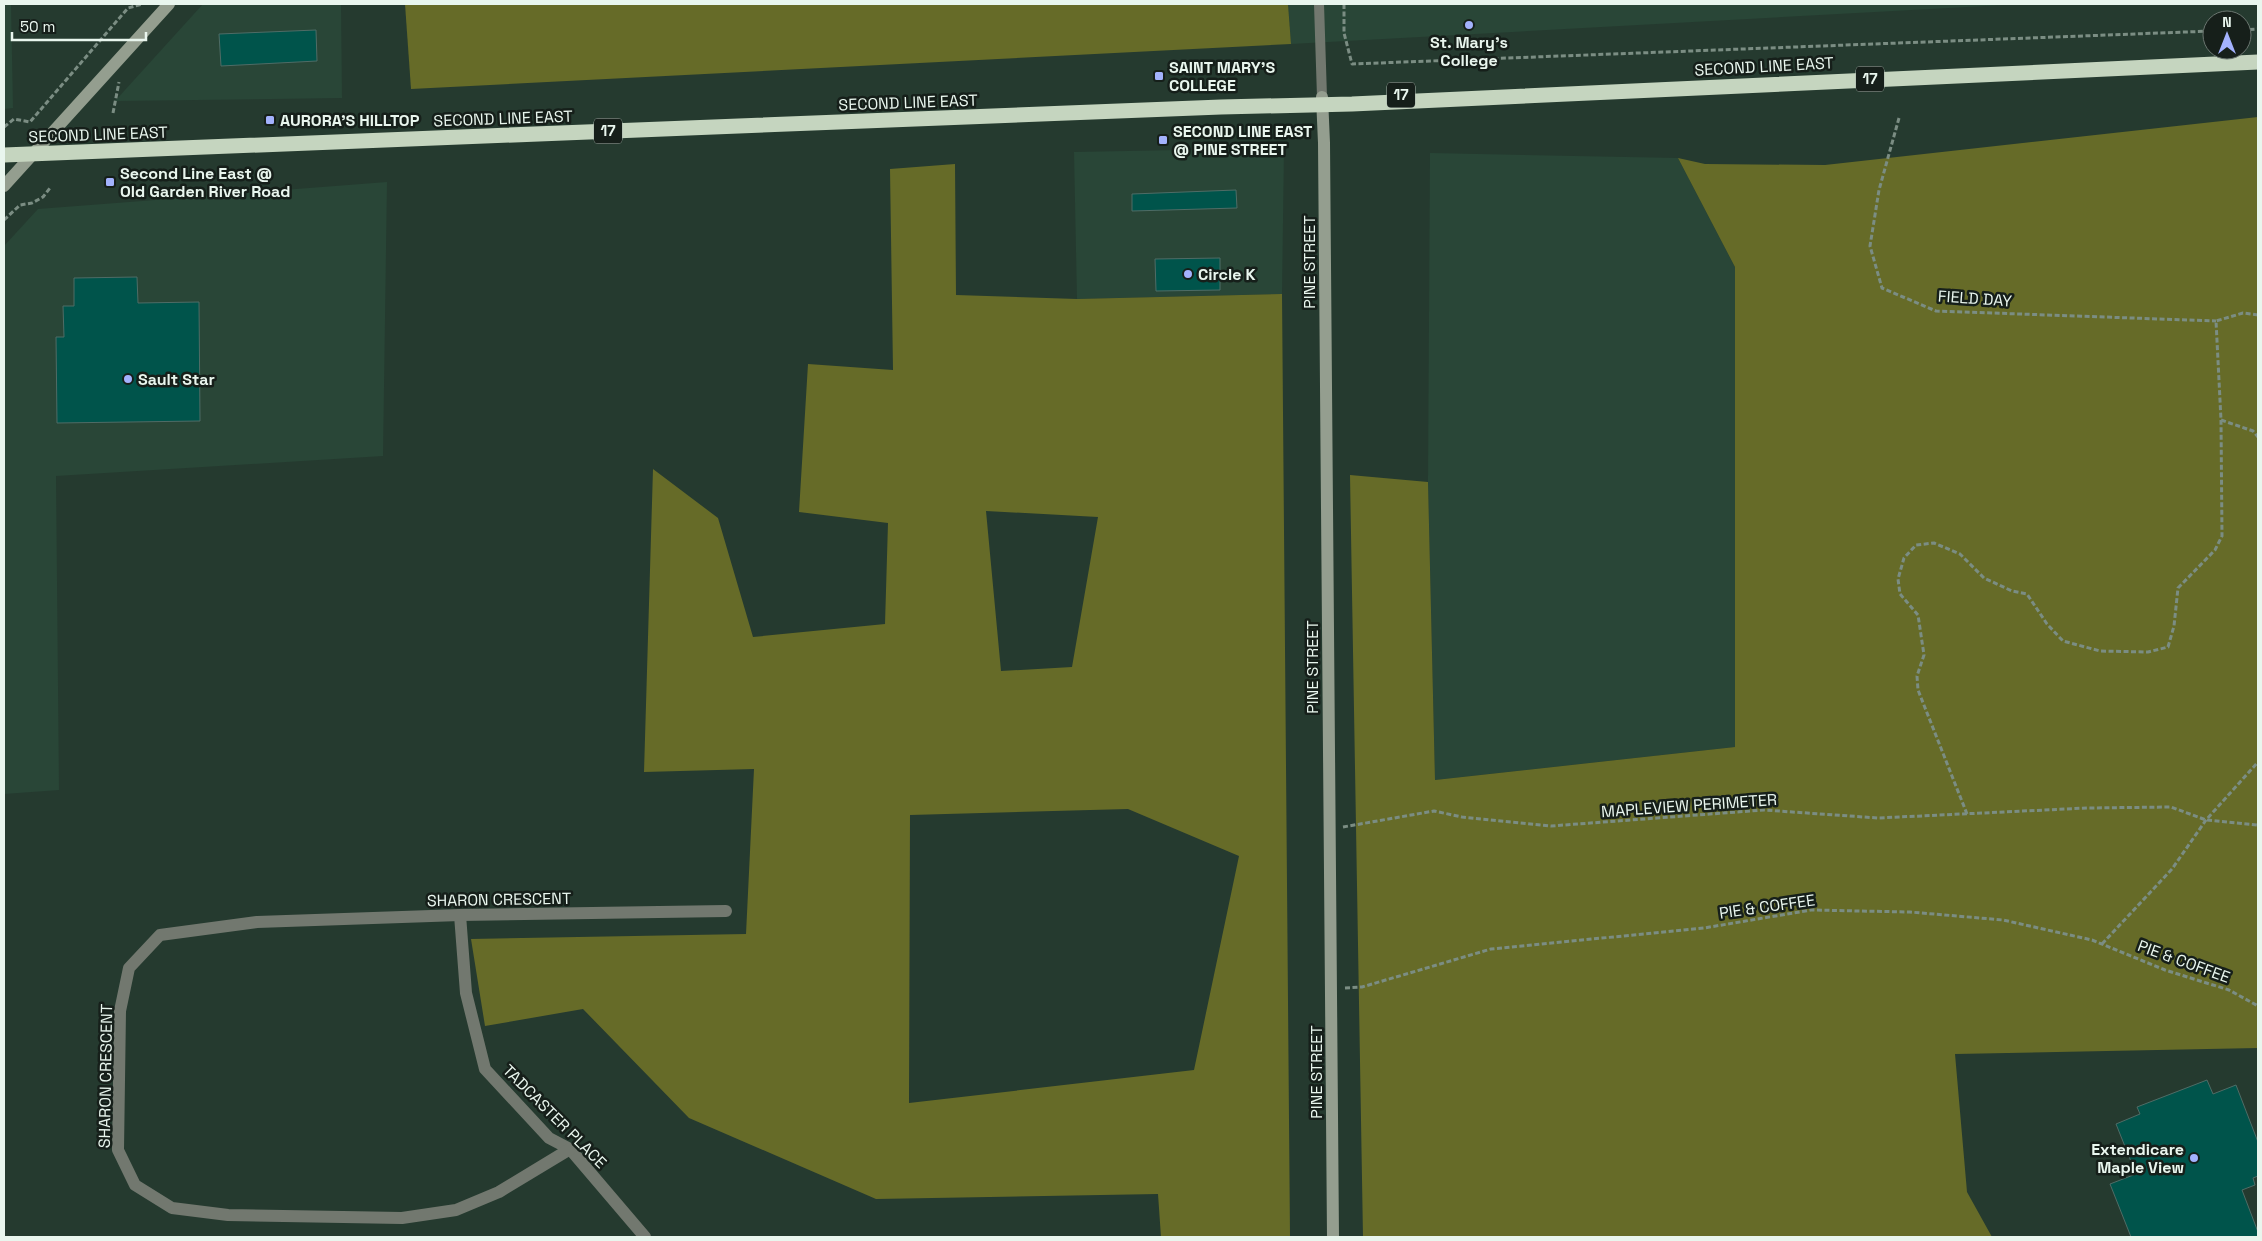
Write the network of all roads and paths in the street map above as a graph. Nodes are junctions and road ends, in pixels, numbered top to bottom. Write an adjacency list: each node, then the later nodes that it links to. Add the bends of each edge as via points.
1 (143, 4): 11 (path, via 128,8 30,122 14,120)
2 (169, 4): 6 (street)
3 (1319, 4): 8 (lane)
4 (1344, 4): 5 (path, via 1344,33 1352,64)
5 (2202, 31)
6 (117, 62): 9 (path, via 119,81); 12 (street)
7 (2258, 62): 8 (highway, SECOND LINE EAST / 17, via 1481,97)
8 (1322, 101): 12 (highway, SECOND LINE EAST / 17); 25 (street, PINE STREET)
9 (113, 113)
10 (1899, 118): 18 (path, FIELD DAY, via 1879,190 1870,246 1882,288 1936,311)
11 (4, 127)
12 (33, 154): 13 (highway, SECOND LINE EAST / 17); 14 (street)
13 (4, 155)
14 (4, 186)
15 (50, 188): 16 (path, via 37,200 20,205)
16 (4, 220)
17 (2258, 315): 18 (path, via 2243,313)
18 (2216, 321): 19 (path)
19 (2221, 420): 20 (path, via 2253,431); 22 (path, via 2222,536 2216,550 2178,588 2168,647 2148,652 2100,651 2063,641 2027,594 1984,578 1960,554 1934,543 1916,545 1904,558 1898,579 1900,594 1918,615 1923,645 1924,655 1916,676 1918,690)
20 (2258, 437)
21 (2258, 762): 23 (path)
22 (1968, 814): 23 (path, MAPLEVIEW PERIMETER, via 2171,807); 25 (path, MAPLEVIEW PERIMETER, via 1878,818 1764,810 1551,826 1434,811)
23 (2206, 820): 24 (path, MAPLEVIEW PERIMETER); 28 (path, via 2172,869)
24 (2258, 825)
25 (1330, 830): 29 (street, PINE STREET)
26 (726, 911): 27 (street, SHARON CRESCENT)
27 (460, 915): 31 (street, TADCASTER PLACE, via 466,993 484,1069 549,1138); 31 (street, SHARON CRESCENT, via 257,922 160,935 129,968 120,1011 118,1150 135,1186 172,1208 228,1215 402,1218 456,1210 499,1192)
28 (2102, 944): 29 (path, PIE & COFFEE, via 2003,920 1910,912 1811,910 1704,928 1491,949 1362,987); 30 (path, PIE & COFFEE, via 2165,970 2229,990)
29 (1331, 988): 33 (street, PINE STREET)
30 (2258, 1006)
31 (570, 1150): 32 (street, TADCASTER PLACE)
32 (645, 1237)
33 (1333, 1237)

